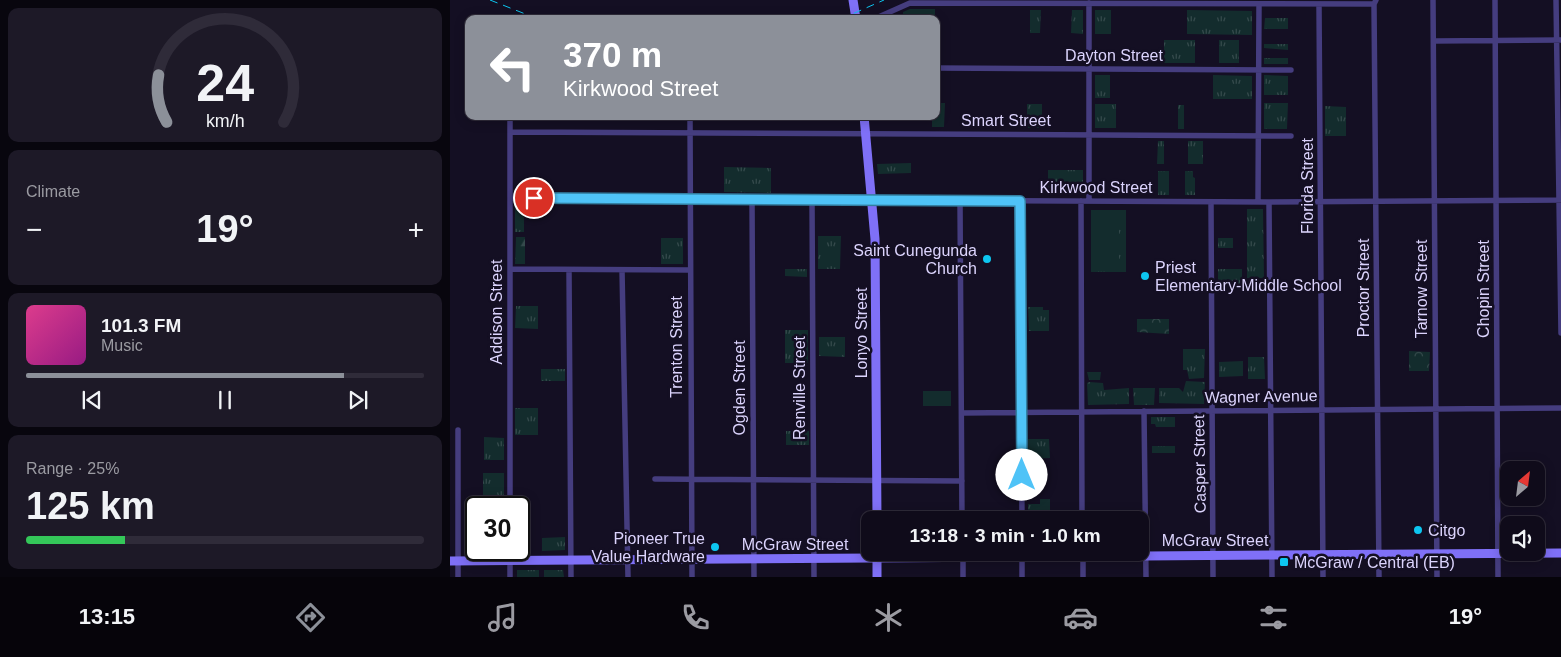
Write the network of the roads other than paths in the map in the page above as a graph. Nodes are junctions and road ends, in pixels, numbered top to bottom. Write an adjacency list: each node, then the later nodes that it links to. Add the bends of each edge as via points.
1 (853, 0): 13 (street)
2 (1433, 0): 15 (street, Tarnow Street)
3 (1495, 0): 16 (street, Chopin Street)
4 (1556, 0): 17 (street)
5 (1011, 2): 6 (street); 14 (street, via 910,3)
6 (1085, 2): 7 (street); 19 (street)
7 (1155, 2): 8 (street)
8 (1240, 2): 12 (street)
9 (1343, 2): 10 (street); 11 (street)
10 (1375, 2): 42 (street, Proctor Street)
11 (1319, 4): 12 (street); 47 (street, Florida Street)
12 (1259, 5): 20 (street)
13 (855, 15)
14 (883, 15)
15 (1434, 40): 16 (street); 43 (street, Tarnow Street)
16 (1495, 40): 17 (street); 36 (street, Chopin Street)
17 (1559, 40): 37 (street)
18 (940, 68): 19 (street, Dayton Street)
19 (1089, 69): 20 (street, Dayton Street); 28 (street)
20 (1258, 70): 21 (street, Dayton Street); 29 (street)
21 (1291, 70)
22 (510, 120): 25 (street, Addison Street)
23 (690, 120): 26 (street, Trenton Street)
24 (865, 120): 27 (street, Lonyo Street)
25 (510, 132): 26 (street, Smart Street); 31 (street, Addison Street)
26 (690, 132): 27 (street, Smart Street); 32 (street, Trenton Street)
27 (869, 133): 28 (street, Smart Street); 35 (street, Lonyo Street)
28 (1089, 134): 29 (street, Smart Street); 41 (street)
29 (1258, 135): 30 (street, Smart Street); 45 (street)
30 (1291, 136)
31 (510, 198): 32 (street, Kirkwood Street); 48 (street, Addison Street)
32 (690, 199): 33 (street, Kirkwood Street); 51 (street, Trenton Street)
33 (752, 199): 34 (street, Kirkwood Street); 67 (street, Ogden Street)
34 (812, 200): 35 (street, Kirkwood Street); 68 (street, Renville Street)
35 (872, 200): 38 (street, Kirkwood Street); 69 (street, Lonyo Street)
36 (1496, 200): 37 (street, Kirkwood Street); 43 (street, Kirkwood Street); 53 (street, Chopin Street)
37 (1560, 200): 52 (street)
38 (960, 201): 39 (street, Kirkwood Street); 63 (street)
39 (1020, 201): 40 (street, Kirkwood Street); 61 (street)
40 (1081, 201): 41 (street, Kirkwood Street); 62 (street)
41 (1089, 201): 44 (street, Kirkwood Street)
42 (1376, 201): 43 (street, Kirkwood Street); 47 (street, Kirkwood Street); 55 (street, Proctor Street)
43 (1434, 201): 56 (street, Tarnow Street)
44 (1211, 202): 45 (street, Kirkwood Street); 60 (street, Casper Street)
45 (1258, 202): 46 (street, Kirkwood Street)
46 (1269, 202): 47 (street, Kirkwood Street); 57 (street)
47 (1321, 202): 58 (street, Florida Street)
48 (510, 269): 49 (street); 71 (street, Addison Street)
49 (569, 270): 50 (street); 89 (street)
50 (622, 270): 51 (street); 90 (street)
51 (690, 270): 66 (street, Trenton Street)
52 (1561, 333)
53 (1498, 408): 54 (street, Wagner Avenue); 56 (street, Wagner Avenue); 78 (street, Chopin Street)
54 (1561, 408)
55 (1378, 409): 56 (street, Wagner Avenue); 58 (street, Wagner Avenue); 81 (street, Proctor Street)
56 (1436, 409): 77 (street, Tarnow Street)
57 (1271, 410): 58 (street, Wagner Avenue); 60 (street, Wagner Avenue); 83 (street)
58 (1322, 410): 80 (street, Florida Street)
59 (1144, 411): 60 (street, Wagner Avenue); 62 (street, Wagner Avenue); 76 (street)
60 (1212, 411): 86 (street, Casper Street)
61 (1022, 412): 62 (street, Wagner Avenue); 63 (street, Wagner Avenue); 74 (street)
62 (1082, 412): 75 (street)
63 (962, 413): 70 (street)
64 (458, 430): 91 (street)
65 (655, 479): 66 (street)
66 (691, 480): 67 (street); 82 (street, Trenton Street)
67 (754, 480): 68 (street); 87 (street, Ogden Street)
68 (814, 481): 69 (street); 88 (street, Renville Street)
69 (877, 481): 70 (street); 72 (street, Lonyo Street)
70 (962, 481): 73 (street)
71 (510, 496)
72 (877, 511)
73 (962, 511)
74 (1022, 511)
75 (1082, 511)
76 (1145, 511)
77 (1437, 553): 78 (street, McGraw Street); 81 (street, McGraw Street); 115 (street, Tarnow Street)
78 (1498, 553): 79 (street, McGraw Street); 116 (street, Chopin Street)
79 (1561, 553)
80 (1323, 554): 81 (street, McGraw Street); 83 (street, McGraw Street); 113 (street, Florida Street)
81 (1378, 554): 114 (street, Proctor Street)
82 (692, 555): 87 (street, McGraw Street); 90 (street, McGraw Street); 103 (street, Trenton Street)
83 (1272, 555): 86 (street, McGraw Street); 112 (street)
84 (861, 556): 88 (street, McGraw Street)
85 (1149, 556): 86 (street, McGraw Street)
86 (1214, 556): 111 (street, Casper Street)
87 (754, 559): 88 (street, McGraw Street); 104 (street, Ogden Street)
88 (814, 559): 105 (street, Renville Street)
89 (571, 560): 90 (street, McGraw Street); 93 (street, McGraw Street); 101 (street)
90 (628, 560): 102 (street)
91 (454, 561): 99 (street)
92 (510, 561): 100 (street)
93 (530, 561)
94 (877, 561): 106 (street)
95 (963, 561): 107 (street)
96 (1022, 561): 108 (street)
97 (1083, 561): 109 (street)
98 (1146, 561): 110 (street)
99 (458, 577)
100 (510, 577)
101 (571, 577)
102 (628, 577)
103 (692, 577)
104 (754, 577)
105 (814, 577)
106 (877, 577)
107 (963, 577)
108 (1022, 577)
109 (1083, 577)
110 (1146, 577)
111 (1213, 577)
112 (1272, 577)
113 (1323, 577)
114 (1379, 577)
115 (1437, 577)
116 (1498, 577)

